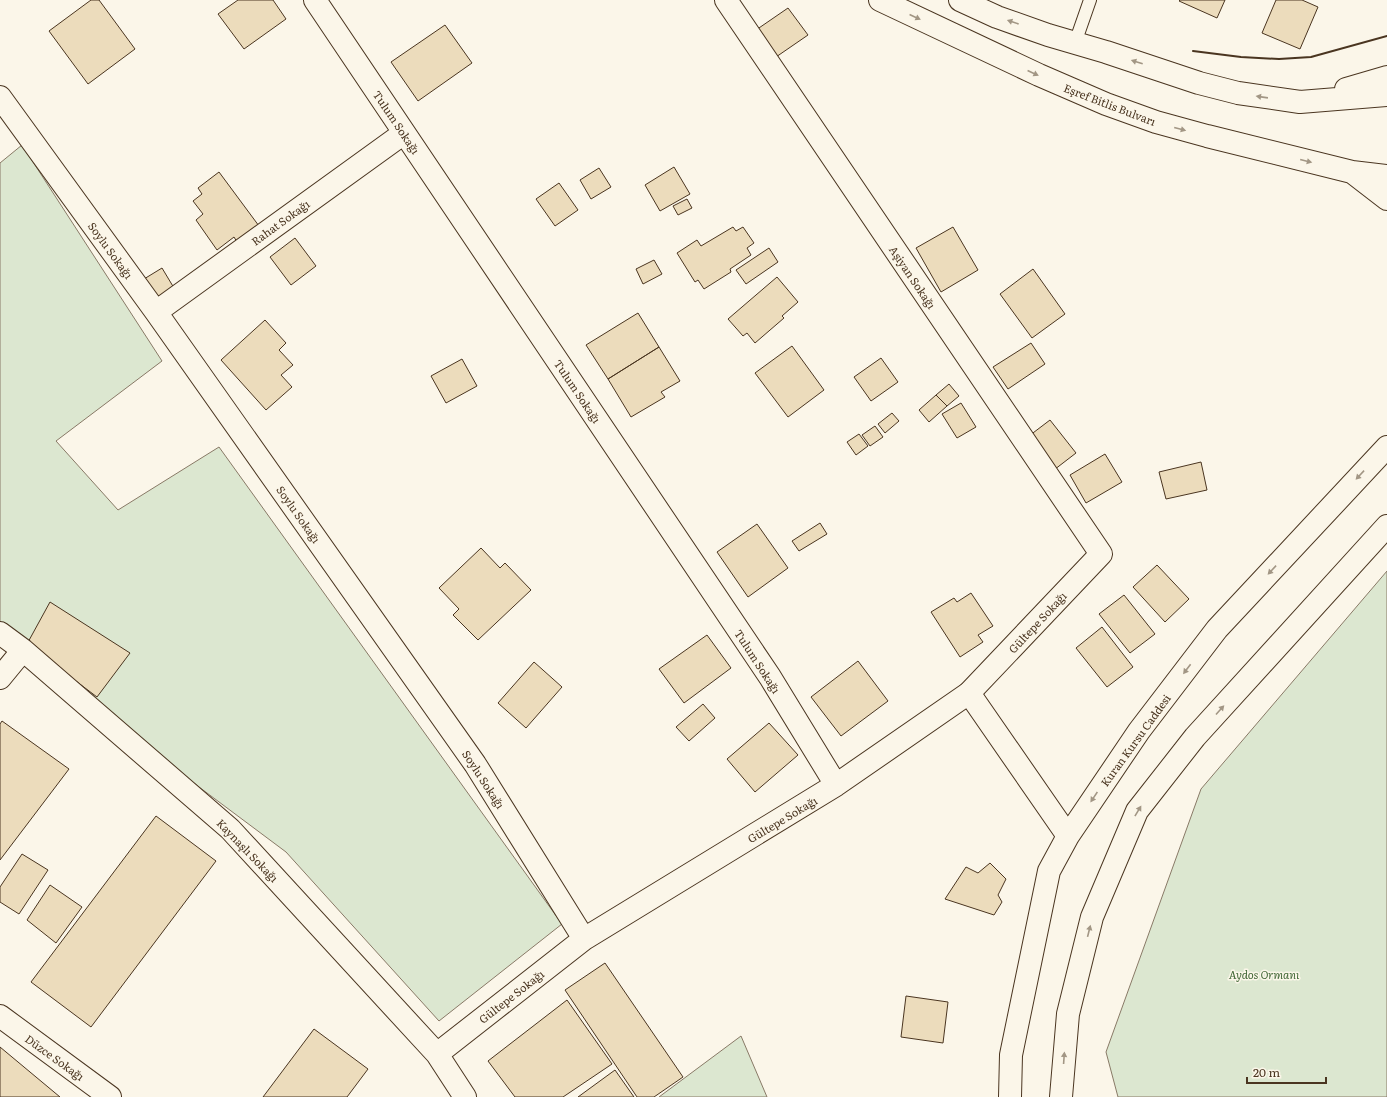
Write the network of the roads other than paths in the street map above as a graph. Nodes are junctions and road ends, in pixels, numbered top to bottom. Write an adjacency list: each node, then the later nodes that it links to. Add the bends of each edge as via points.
1 (315, 0): 11 (street, Tulum Sokağı)
2 (726, 0): 18 (street, Aşiyan Sokağı)
3 (880, 0): 12 (street, Eşref Bitlis Bulvarı, one-way to 12, via 1039,76 1106,104 1156,122)
4 (960, 0): 6 (street, one-way to 4, via 997,17)
5 (1090, 0): 6 (lane)
6 (1075, 43): 10 (street, one-way to 6, via 1232,92)
7 (1387, 77): 10 (street)
8 (1387, 96): 10 (street)
9 (0, 97): 15 (street, Soylu Sokağı)
10 (1300, 102)
11 (404, 133): 15 (street, Rahat Sokağı); 23 (street, Tulum Sokağı, via 770,677)
12 (1352, 172): 13 (street, Eşref Bitlis Bulvarı); 14 (street)
13 (1387, 176)
14 (1387, 199)
15 (156, 312): 25 (street, Soylu Sokağı, via 475,764)
16 (1387, 447): 24 (street, Kuran Kursu Caddesi, one-way to 24, via 1217,629 1139,731)
17 (1387, 526): 31 (street, one-way to 17, via 1068,1014 1092,917 1137,811 1195,737)
18 (1101, 554): 22 (street, Gültepe Sokağı)
19 (0, 633): 20 (street, Kaynaşlı Sokağı)
20 (22, 650): 21 (street); 27 (street, Kaynaşlı Sokağı, via 230,829)
21 (0, 678)
22 (969, 693): 23 (street, Gültepe Sokağı); 24 (street)
23 (836, 785): 25 (street, Gültepe Sokağı)
24 (1068, 836): 30 (street, Kuran Kursu Caddesi, via 1049,871 1011,1055)
25 (584, 939): 27 (street, Gültepe Sokağı)
26 (0, 1016): 28 (street, Düzce Sokağı)
27 (438, 1054): 29 (street, Kaynaşlı Sokağı)
28 (110, 1097)
29 (465, 1097)
30 (1010, 1097)
31 (1061, 1097)

